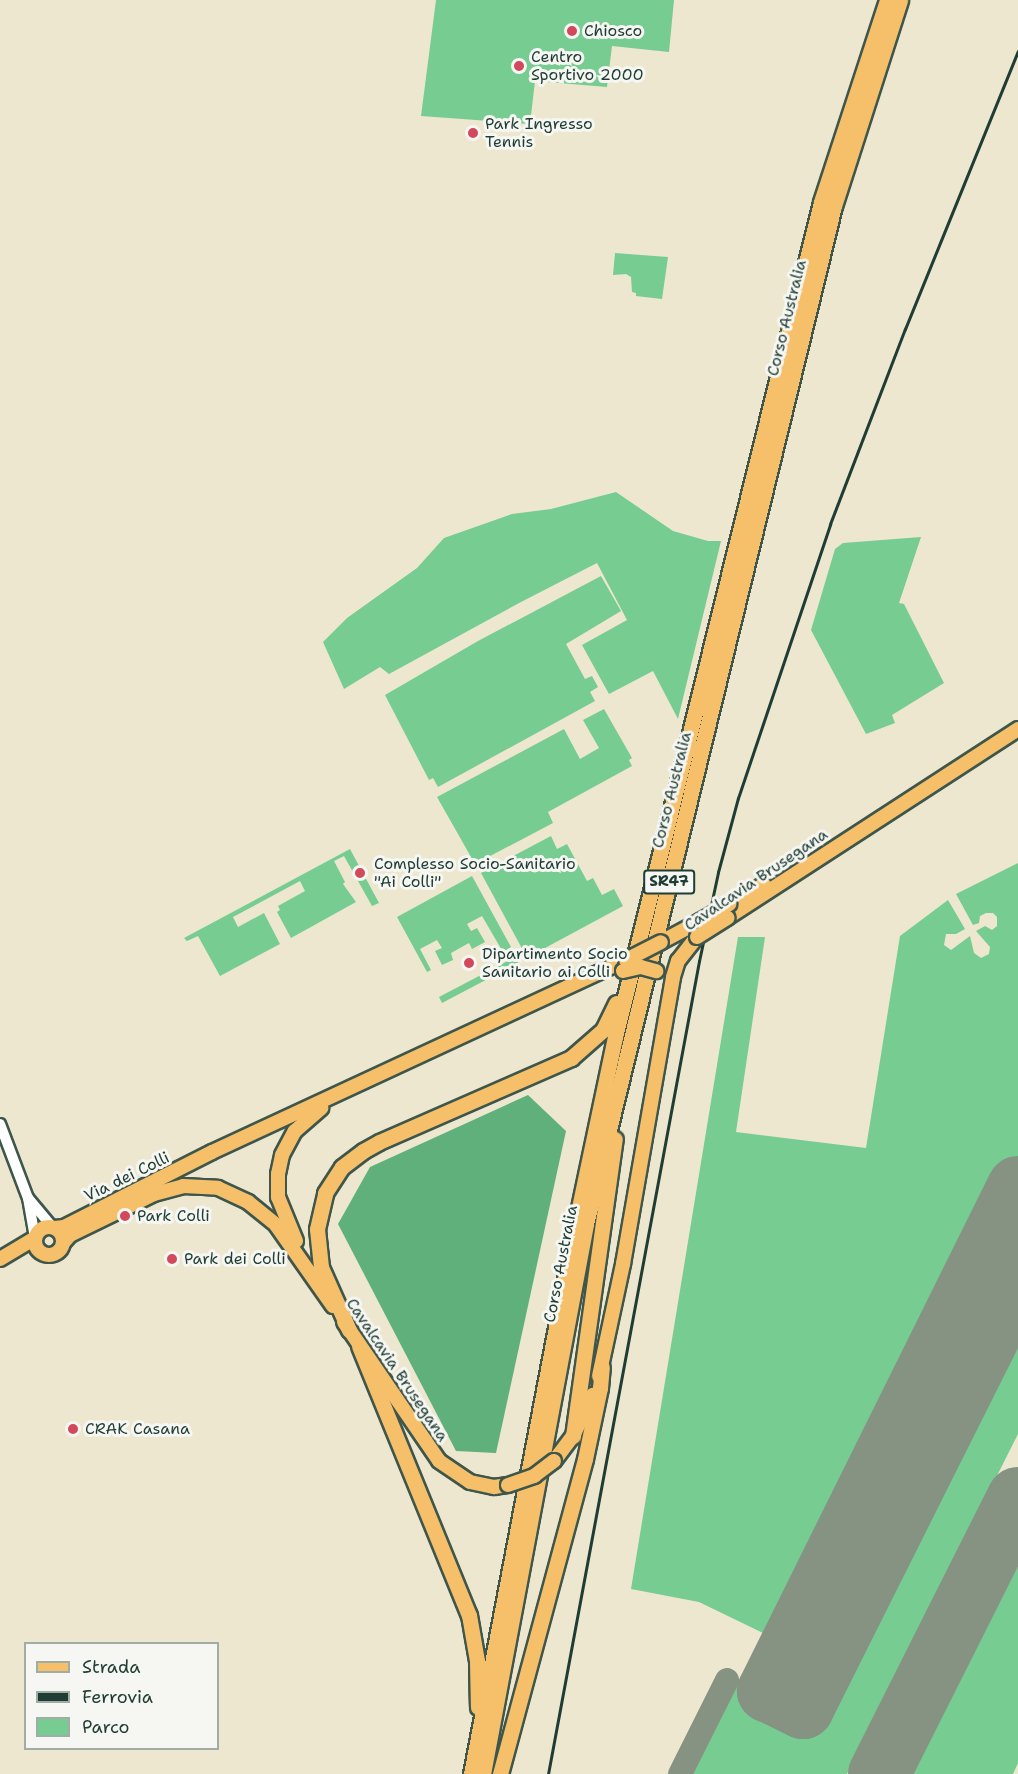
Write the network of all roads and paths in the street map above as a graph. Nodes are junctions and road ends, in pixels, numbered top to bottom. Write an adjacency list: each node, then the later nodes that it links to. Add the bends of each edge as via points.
1 (887, 0): 5 (highway, Corso Australia / SR47, via 821,202)
2 (900, 0): 8 (highway, Corso Australia / SR47, via 834,206)
3 (1018, 729): 4 (main road, Cavalcavia Brusegana)
4 (852, 834): 6 (main road, Cavalcavia Brusegana, bridge); 7 (main road, Cavalcavia Brusegana, bridge, via 812,865 697,937 678,961)
5 (649, 904): 19 (highway, via 614,1009 603,1030 587,1046 558,1065 363,1151 351,1158 334,1178 319,1211 318,1251 327,1283); 23 (highway, Corso Australia / SR47, via 615,1037 576,1222)
6 (624, 965): 7 (main road, Cavalcavia Brusegana, bridge, via 656,970); 9 (main road, Cavalcavia Brusegana, via 581,990 552,993)
7 (670, 990): 21 (main road, Cavalcavia Brusegana)
8 (628, 1049): 22 (highway); 25 (highway, Corso Australia / SR47, via 586,1224)
9 (398, 1064): 11 (main road, Cavalcavia Brusegana); 18 (main road, via 318,1110 295,1131 282,1155 278,1197)
10 (0, 1124): 12 (street)
11 (212, 1152): 14 (main road, Via dei Colli, via 64,1227)
12 (28, 1198): 14 (street); 15 (street)
13 (122, 1210): 16 (main road, Via dei Colli, via 70,1235); 18 (main road, Cavalcavia Brusegana, via 167,1190 199,1185 218,1188 248,1202 276,1225)
14 (53, 1227): 15 (main road, Via dei Colli, via 45,1227); 16 (main road, via 62,1234)
15 (36, 1242): 16 (main road, Via dei Colli, via 53,1255); 17 (main road, Via dei Colli)
16 (63, 1243)
17 (2, 1258)
18 (315, 1278): 19 (main road, Cavalcavia Brusegana)
19 (350, 1330): 20 (main road, Cavalcavia Brusegana)
20 (358, 1346): 22 (main road, Cavalcavia Brusegana, bridge, via 439,1461 470,1482 494,1487 534,1476 554,1461); 23 (highway, via 469,1616 477,1661)
21 (602, 1367): 22 (main road, Cavalcavia Brusegana, via 589,1408); 26 (highway, via 585,1459)
22 (573, 1436)
23 (478, 1748): 24 (highway, Corso Australia / SR47)
24 (471, 1774)
25 (483, 1774)
26 (500, 1774)

